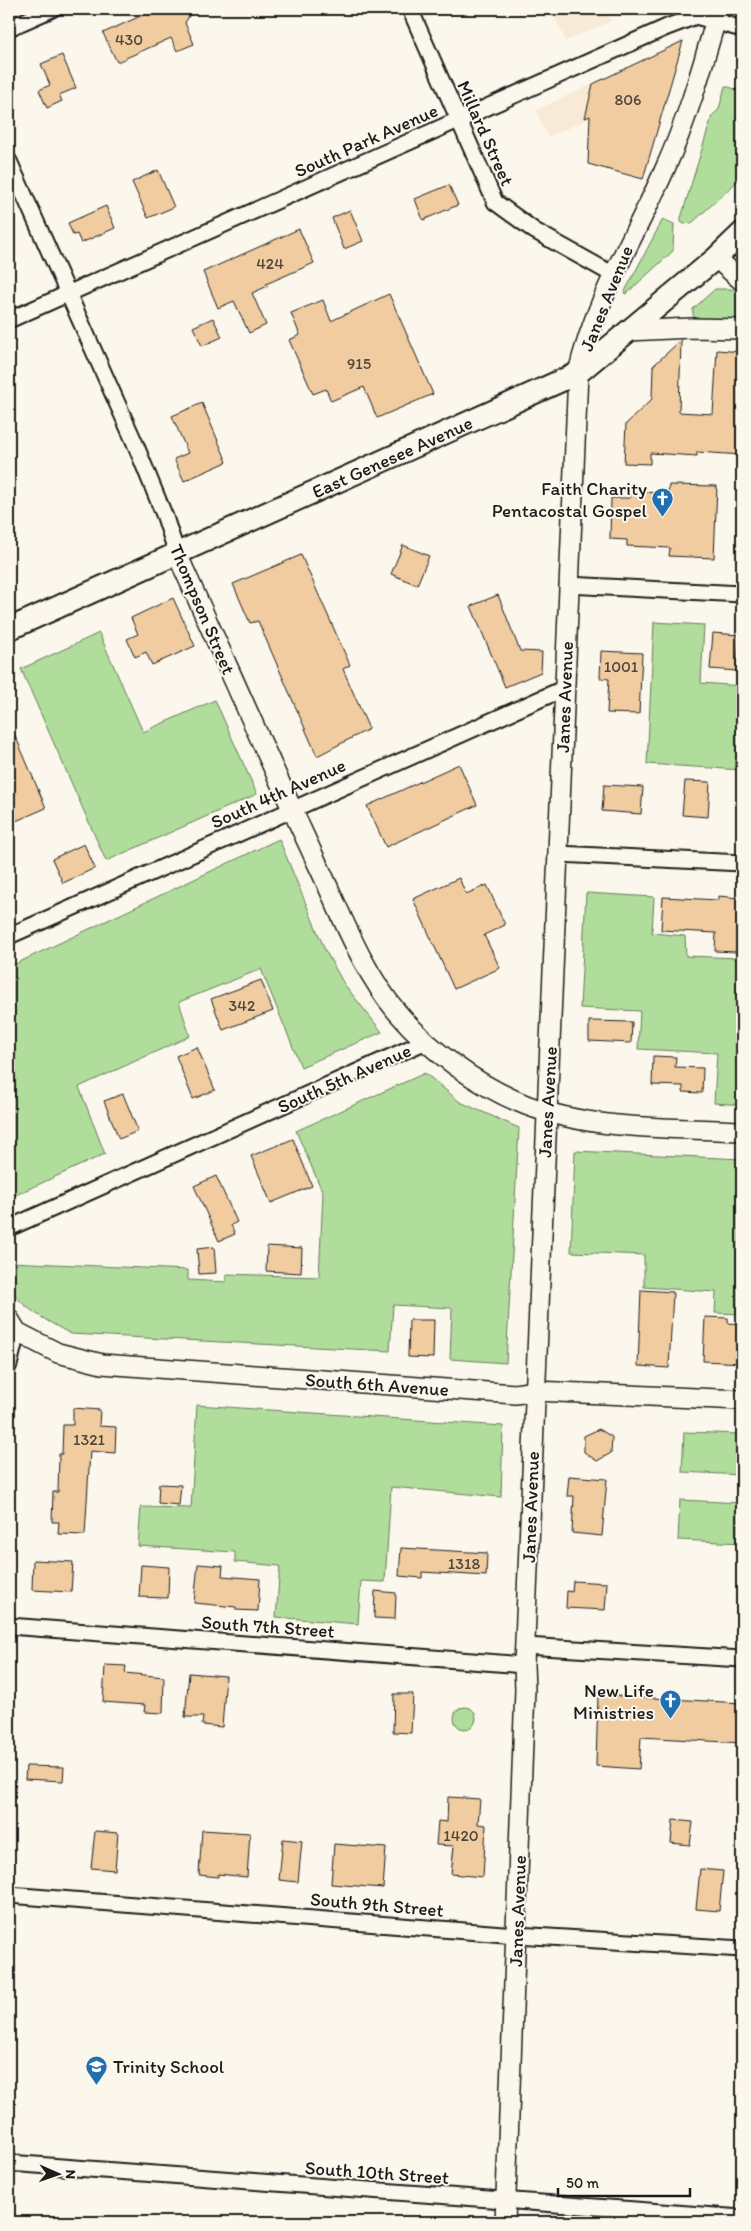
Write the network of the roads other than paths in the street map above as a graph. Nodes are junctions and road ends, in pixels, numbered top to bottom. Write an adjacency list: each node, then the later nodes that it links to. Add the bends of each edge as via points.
1 (52, 9): 4 (street)
2 (410, 9): 6 (street, Millard Street)
3 (717, 15): 5 (street, South Park Avenue); 6 (street, South Park Avenue, via 696,16 667,26); 10 (street, Janes Avenue, via 672,153)
4 (9, 28)
5 (742, 29)
6 (459, 120): 10 (street, Millard Street, via 495,202 535,230); 12 (street, South Park Avenue)
7 (9, 161): 12 (street, Thompson Street)
8 (742, 233): 9 (main road, East Genesee Avenue)
9 (716, 258): 11 (street); 15 (main road, East Genesee Avenue)
10 (612, 274): 16 (street, Janes Avenue, via 592,324)
11 (742, 281)
12 (68, 293): 13 (street, South Park Avenue); 17 (street, Thompson Street, via 138,449)
13 (9, 320)
14 (742, 330): 15 (street)
15 (628, 331): 16 (main road, East Genesee Avenue)
16 (578, 373): 17 (main road, East Genesee Avenue); 18 (street, Janes Avenue)
17 (177, 554): 20 (main road, East Genesee Avenue); 22 (street, Thompson Street)
18 (568, 585): 19 (street); 21 (street, Janes Avenue)
19 (742, 594)
20 (9, 629)
21 (564, 688): 22 (street, South 4th Avenue); 23 (street, Janes Avenue)
22 (292, 808): 25 (street, South 4th Avenue); 26 (street, Thompson Street, via 373,980 396,1012)
23 (558, 854): 24 (street); 27 (street, Janes Avenue)
24 (742, 863)
25 (9, 936)
26 (424, 1042): 27 (street, South 5th Avenue, via 503,1094); 29 (street, South 5th Avenue)
27 (546, 1111): 28 (street, South 5th Avenue, via 596,1122); 32 (street, Janes Avenue)
28 (742, 1131)
29 (9, 1228)
30 (13, 1326): 31 (street); 32 (street, South 6th Avenue, via 58,1353 102,1364 515,1394)
31 (9, 1364)
32 (535, 1391): 33 (street, South 6th Avenue); 35 (street, Janes Avenue)
33 (742, 1400)
34 (9, 1626): 37 (street, South 7th Street)
35 (525, 1646): 36 (street); 37 (street, Janes Avenue)
36 (742, 1659)
37 (524, 1665): 39 (street, Janes Avenue)
38 (9, 1895): 39 (street, South 9th Street)
39 (516, 1935): 40 (street, South 9th Street); 42 (street, Janes Avenue)
40 (742, 1950)
41 (9, 2163): 42 (street, South 10th Street)
42 (506, 2201): 43 (street, South 10th Street); 44 (street, Janes Avenue)
43 (742, 2218)
44 (505, 2222)

